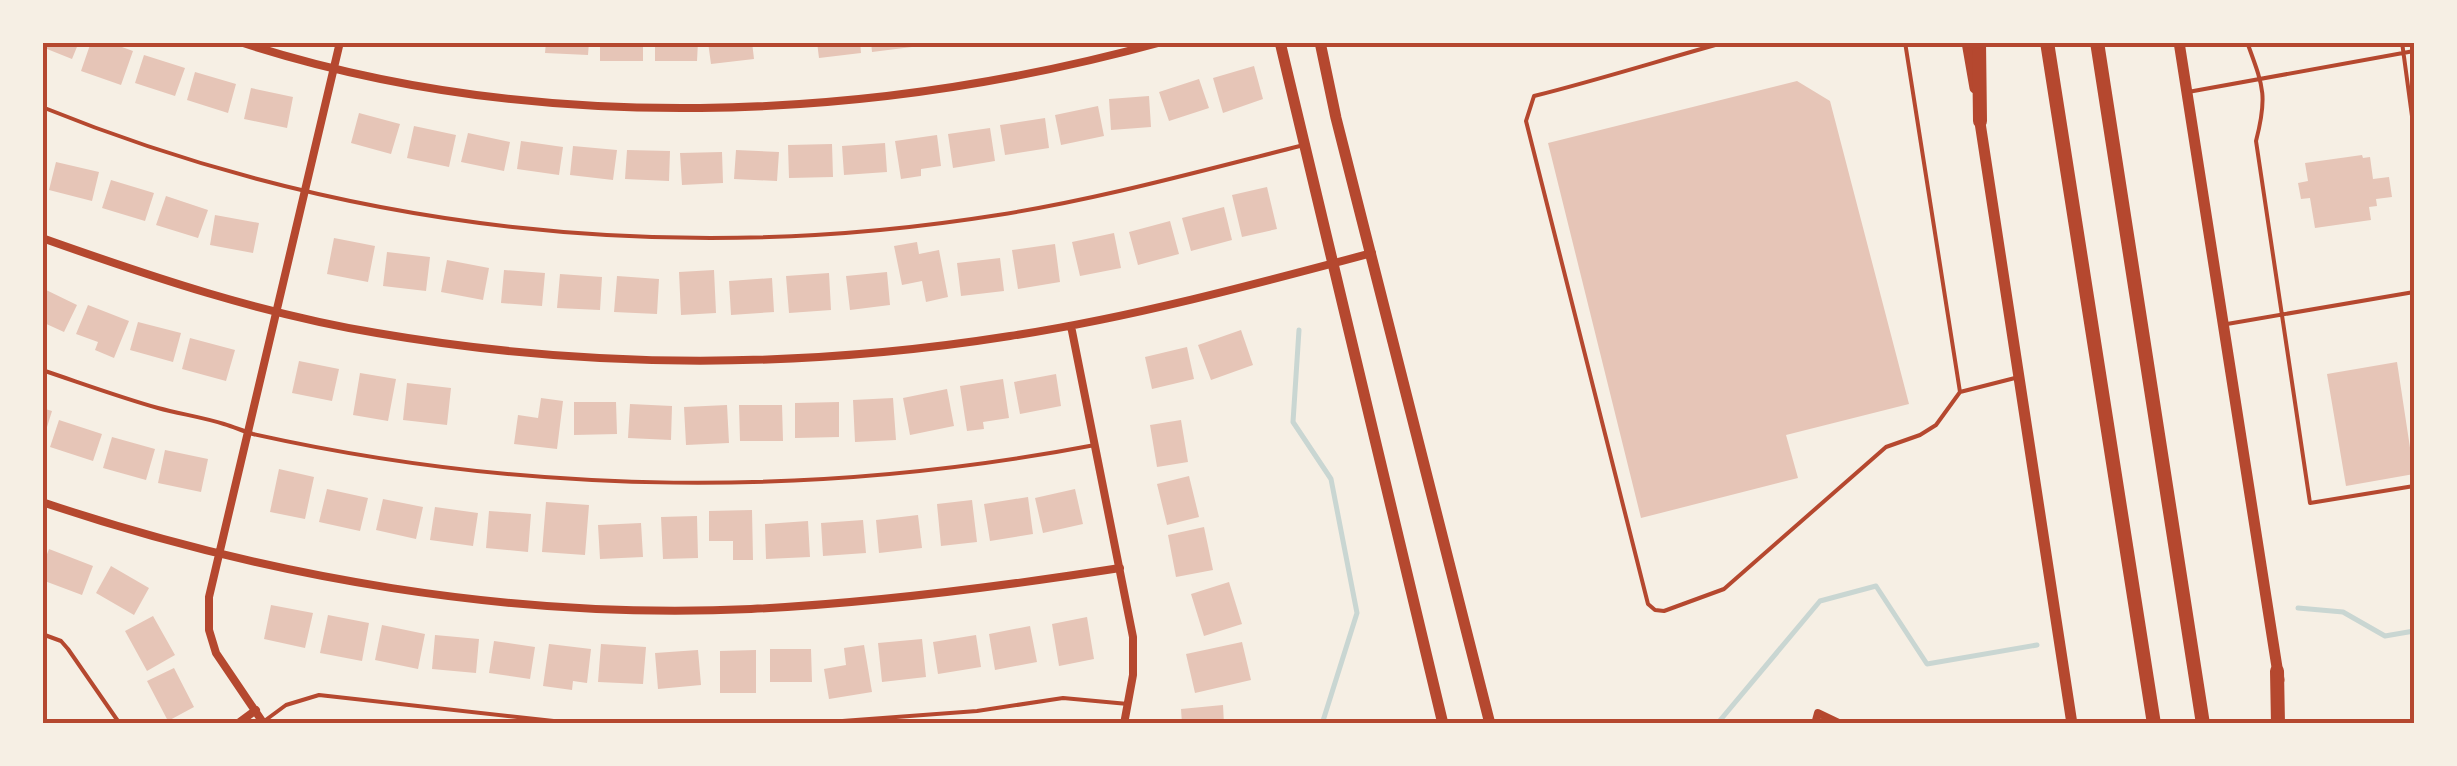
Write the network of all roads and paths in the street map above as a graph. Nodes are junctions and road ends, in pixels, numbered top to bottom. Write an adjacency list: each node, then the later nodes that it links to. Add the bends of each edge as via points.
1 (240, 42): 17 (street)
2 (340, 42): 17 (street)
3 (1162, 42): 17 (street, via 968,86 848,102 714,108 461,92)
4 (1280, 42): 23 (main road)
5 (1320, 42): 26 (main road)
6 (1726, 42): 35 (lane, via 1534,96 1526,121 1648,604 1664,611 1724,589 1886,447 1936,425)
7 (1905, 42): 35 (lane)
8 (1968, 42): 21 (main road)
9 (1979, 42): 21 (highway)
10 (2046, 42): 57 (highway)
11 (2097, 42): 58 (highway)
12 (2179, 42): 19 (main road)
13 (2247, 42): 18 (lane)
14 (2402, 42): 16 (lane)
15 (2414, 51): 16 (lane)
16 (2403, 53): 18 (lane); 22 (lane)
17 (334, 68): 24 (street)
18 (2260, 78): 19 (lane); 30 (lane, via 2265,107 2256,141)
19 (2186, 92): 31 (main road)
20 (42, 107): 24 (lane, via 152,148)
21 (1980, 120): 34 (main road)
22 (2414, 130)
23 (1304, 145): 24 (lane, via 1049,206 830,235 555,233); 27 (main road)
24 (304, 192): 29 (street)
25 (42, 238): 29 (street)
26 (1372, 253): 27 (street); 53 (main road)
27 (1332, 263): 32 (street); 52 (main road)
28 (2414, 292): 30 (lane)
29 (276, 312): 32 (street, via 394,336 623,360 868,353); 36 (street)
30 (2281, 315): 31 (lane); 38 (lane, via 2310,504)
31 (2223, 325): 43 (main road)
32 (1071, 326): 37 (street)
33 (42, 370): 36 (lane)
34 (2019, 377): 35 (lane); 56 (main road)
35 (1960, 392)
36 (248, 432): 37 (lane, via 575,480 765,484 889,476); 40 (street)
37 (1095, 445): 41 (street)
38 (2414, 486)
39 (42, 502): 40 (street)
40 (219, 554): 41 (street, via 503,602 643,610 864,602); 45 (street, via 209,630 216,653)
41 (1120, 568): 44 (street, via 1133,637)
42 (42, 634): 47 (lane, via 68,649)
43 (2277, 670): 59 (highway)
44 (1128, 704): 50 (lane, via 1063,698); 51 (street)
45 (256, 710): 46 (street); 48 (street)
46 (264, 723): 49 (lane, via 286,705 319,696)
47 (120, 724)
48 (237, 724)
49 (614, 724)
50 (802, 724)
51 (1124, 724)
52 (1443, 724)
53 (1490, 724)
54 (1814, 724): 55 (street, via 1818,712)
55 (1841, 724)
56 (2072, 724)
57 (2154, 724)
58 (2203, 724)
59 (2282, 724)

